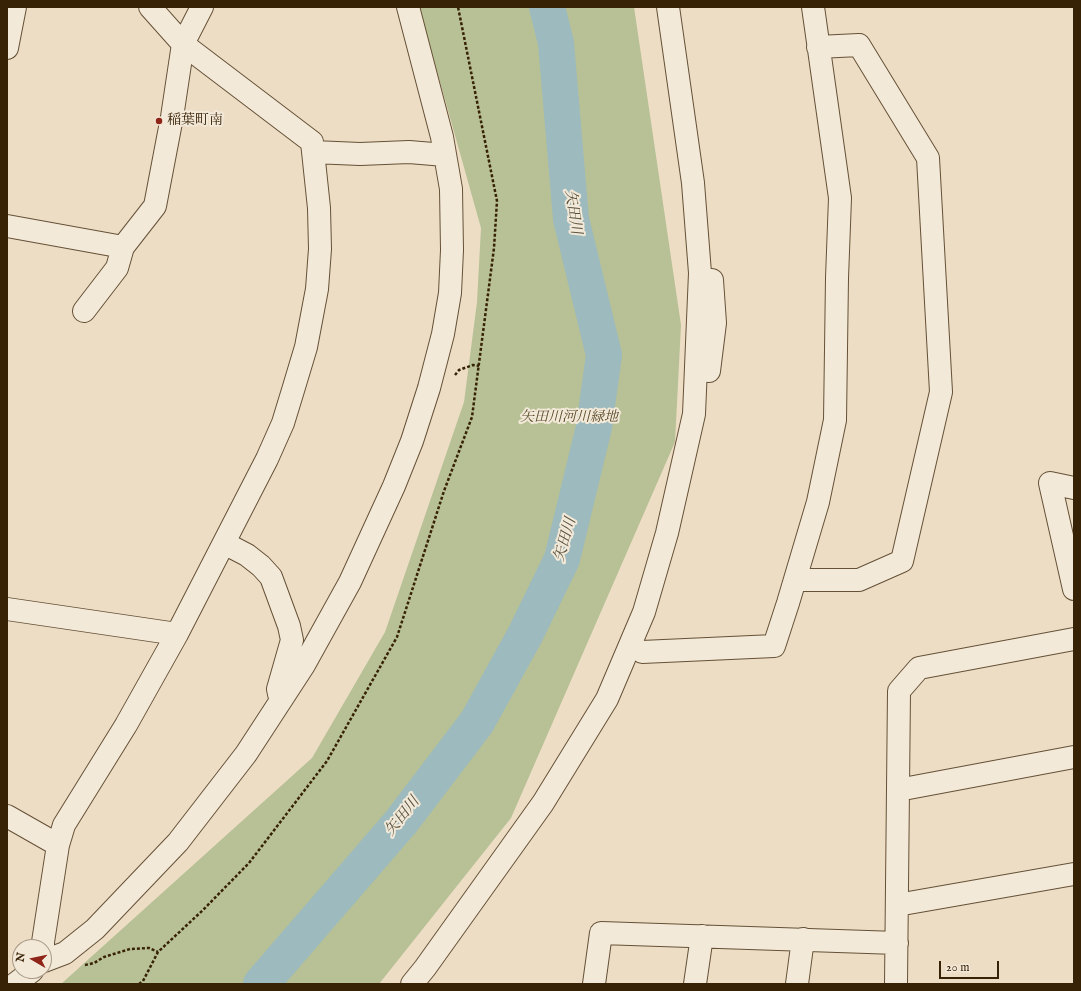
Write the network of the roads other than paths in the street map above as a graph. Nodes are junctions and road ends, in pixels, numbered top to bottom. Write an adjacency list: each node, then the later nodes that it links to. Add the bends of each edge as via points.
1 (15, 7): 10 (street)
2 (150, 7): 8 (street)
3 (202, 7): 8 (street)
4 (408, 7): 12 (street)
5 (668, 7): 36 (street, via 693,183 700,272 694,414 668,532 644,612 607,699 543,803)
6 (679, 7): 23 (street, via 707,207 715,323 700,448 677,542 651,632)
7 (813, 7): 9 (street)
8 (183, 44): 11 (street, via 312,142); 14 (street, via 155,206)
9 (818, 47): 18 (street, via 840,198 835,420 818,502); 18 (street, via 859,45 928,158 941,392 902,561 859,580)
10 (7, 48)
11 (313, 152): 12 (street); 17 (street, via 320,208 320,249 317,289 306,347 283,423)
12 (445, 154): 24 (street, via 451,190 450,293 444,334 429,388 394,486 350,582 304,665)
13 (7, 226): 14 (street)
14 (123, 247): 15 (street, via 117,268)
15 (84, 311)
16 (1074, 488): 19 (street, via 1050,483)
17 (224, 543): 21 (street); 24 (street, via 247,555 271,577 289,626 292,640 278,689)
18 (795, 580): 23 (street, via 774,646)
19 (1074, 588)
20 (7, 609): 21 (street)
21 (177, 634): 28 (street, via 126,725 64,825)
22 (1074, 639): 26 (street, via 919,668 899,692)
23 (642, 652): 37 (street, via 586,761 536,837)
24 (281, 700): 35 (street, via 246,754 178,842 95,929 65,953)
25 (1074, 756): 26 (street)
26 (898, 790): 30 (street)
27 (7, 816): 28 (street)
28 (58, 845): 32 (street)
29 (1074, 874): 30 (street)
30 (897, 905): 34 (street)
31 (702, 936): 33 (street); 38 (street, via 601,933); 39 (street)
32 (43, 939)
33 (803, 940): 34 (street); 40 (street)
34 (897, 943): 41 (street)
35 (52, 956)
36 (412, 984)
37 (427, 984)
38 (594, 984)
39 (695, 984)
40 (797, 984)
41 (896, 984)

